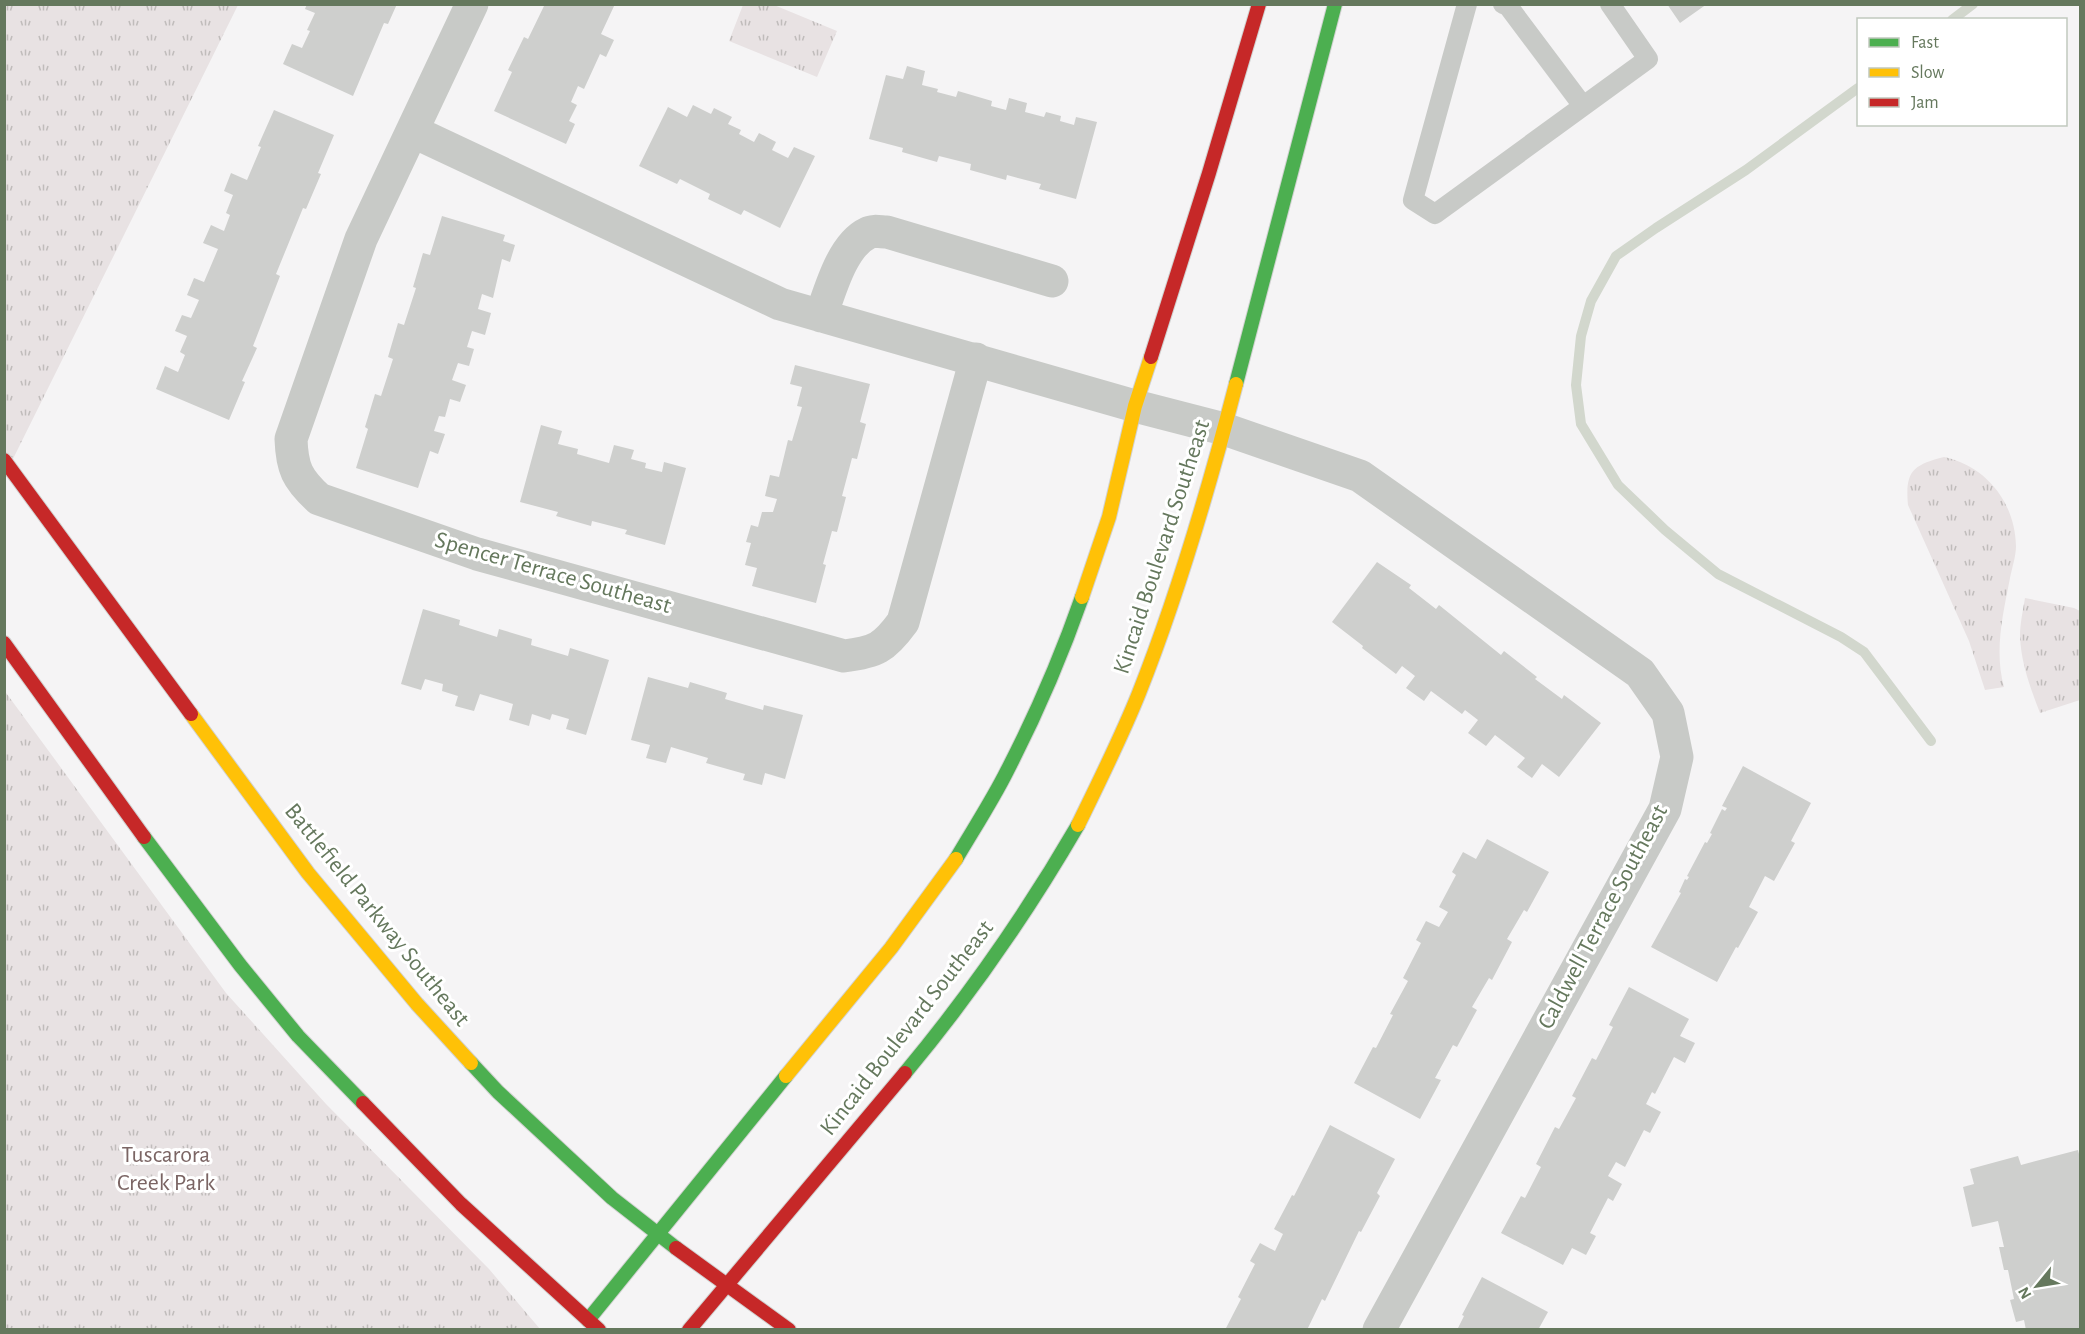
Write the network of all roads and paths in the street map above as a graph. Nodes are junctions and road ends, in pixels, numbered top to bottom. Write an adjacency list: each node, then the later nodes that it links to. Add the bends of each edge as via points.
1 (472, 4): 8 (street, Spencer Terrace Southeast)
2 (1259, 4): 12 (street)
3 (1335, 4): 13 (street, Kincaid Boulevard Southeast)
4 (1467, 4): 7 (lane, via 1413,200 1435,214)
5 (1503, 4): 7 (lane)
6 (1610, 4): 7 (lane, via 1648,59)
7 (1583, 106)
8 (412, 131): 10 (street, via 780,304); 11 (street, Spencer Terrace Southeast, via 361,239 291,439 292,462 302,483 319,499 477,554 844,656 868,653 889,640 903,622)
9 (1052, 281): 10 (street, via 887,232 869,232 844,257)
10 (821, 316): 11 (street)
11 (976, 360): 12 (street)
12 (1135, 406): 13 (street); 16 (street, via 1109,517 1074,617 1042,699 1006,773 953,864 891,948)
13 (1224, 429): 17 (street, Kincaid Boulevard Southeast, via 1171,611 1152,661 1106,771 1041,888 970,992); 21 (street, Caldwell Terrace Southeast, via 1360,476 1640,673 1668,713 1677,757 1665,809)
14 (4, 460): 16 (street, Battlefield Parkway Southeast, via 309,873 417,1004 498,1092 612,1198)
15 (4, 644): 18 (street, via 240,965 298,1036 461,1204)
16 (657, 1234): 17 (street, Battlefield Parkway Southeast); 18 (street)
17 (725, 1283): 19 (street, Kincaid Boulevard Southeast); 20 (street, Battlefield Parkway Southeast)
18 (590, 1326)
19 (689, 1329)
20 (789, 1329)
21 (1379, 1329)

